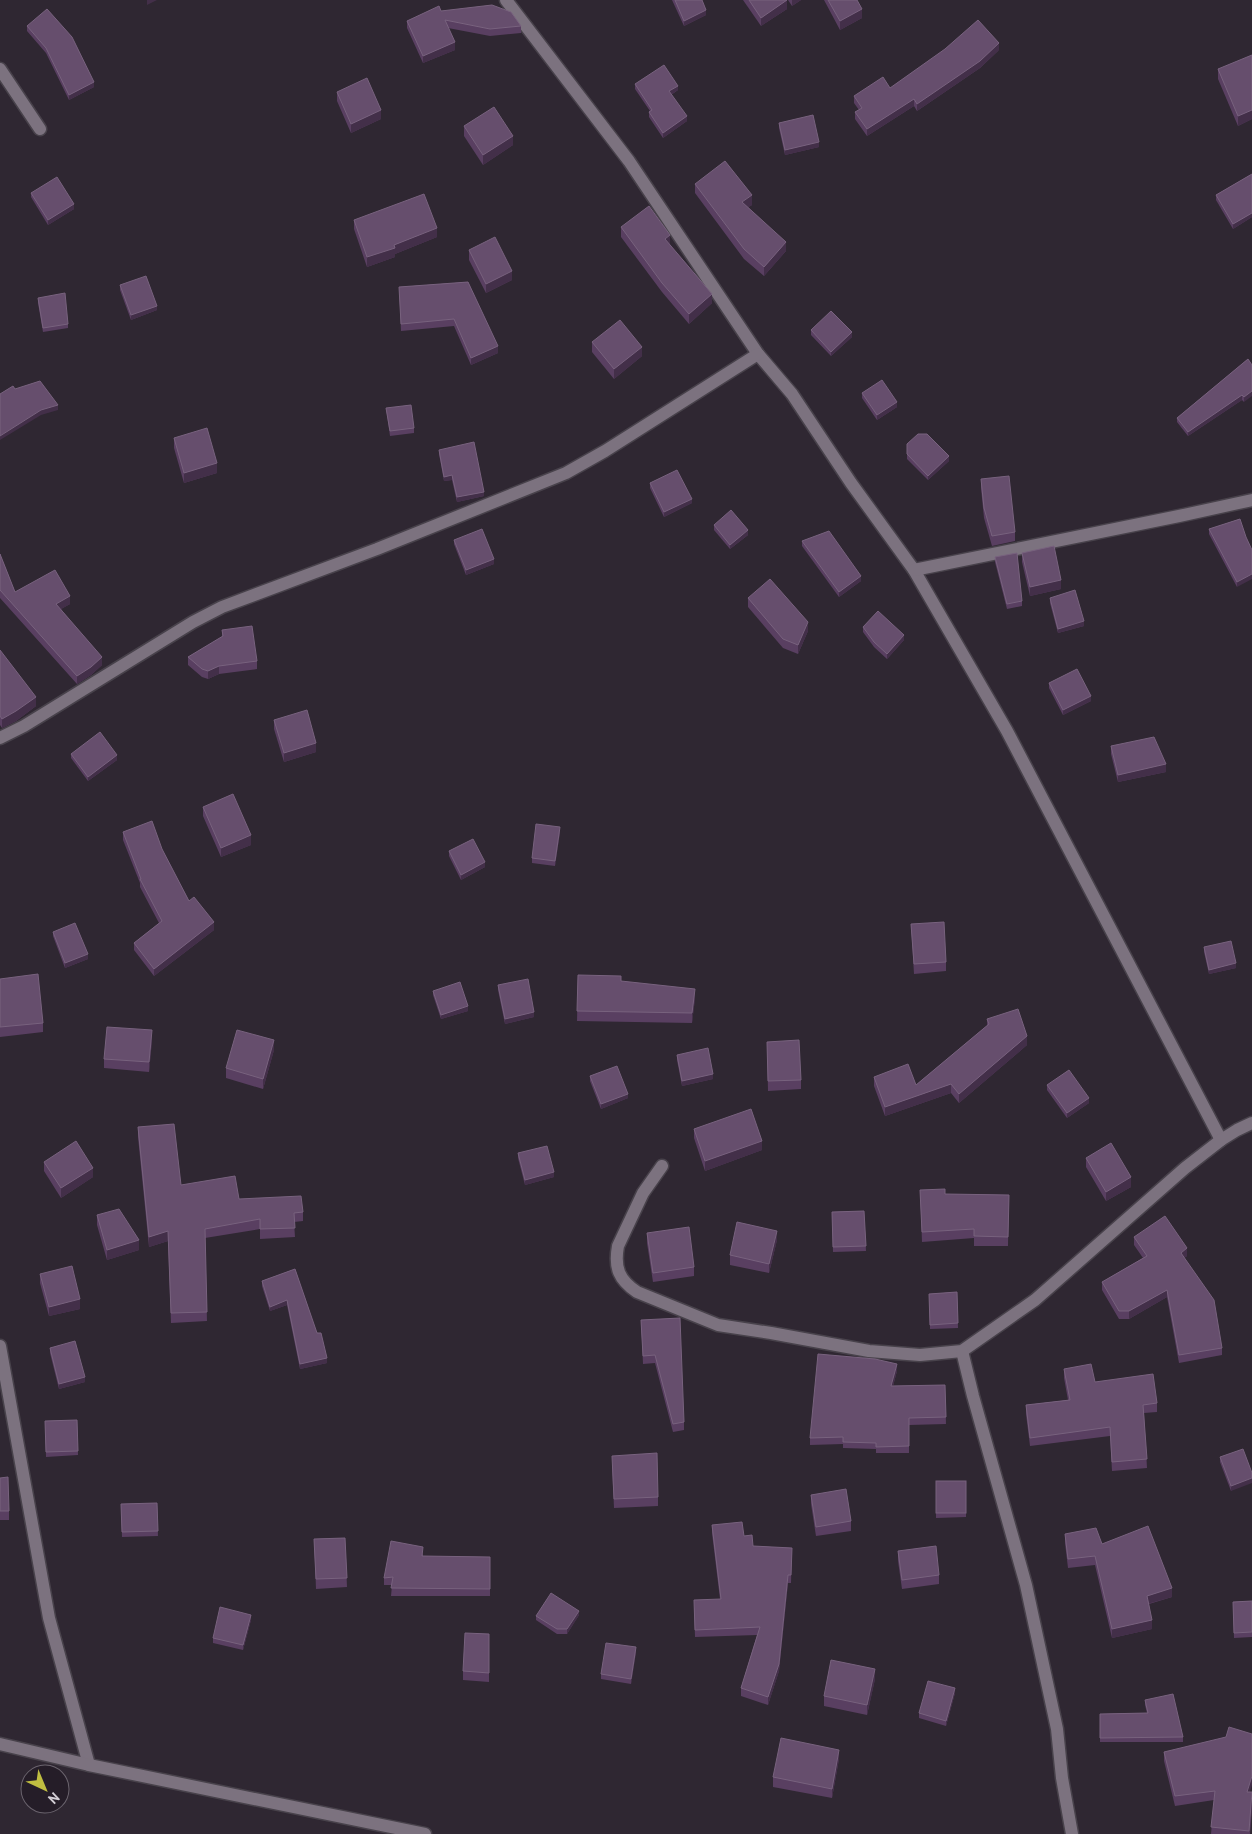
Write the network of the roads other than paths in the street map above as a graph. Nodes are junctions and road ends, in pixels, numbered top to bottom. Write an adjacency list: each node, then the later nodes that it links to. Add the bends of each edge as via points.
1 (506, 0): 4 (street, via 629,161)
2 (0, 69): 3 (street)
3 (40, 129)
4 (758, 354): 6 (street, via 792,394 850,483); 7 (street, via 566,473 222,607)
5 (1252, 500): 6 (street)
6 (914, 570): 9 (street, via 1008,731)
7 (0, 738)
8 (1252, 1123): 9 (street)
9 (1221, 1140): 12 (street, via 1035,1300)
10 (662, 1166): 12 (street, via 643,1192 616,1255 620,1275 637,1292 718,1326 869,1351 920,1355)
11 (0, 1346): 14 (street, via 49,1618)
12 (962, 1350): 16 (street, via 1026,1586 1057,1729)
13 (0, 1744): 14 (street)
14 (89, 1765): 15 (street)
15 (417, 1833)
16 (1072, 1834)

